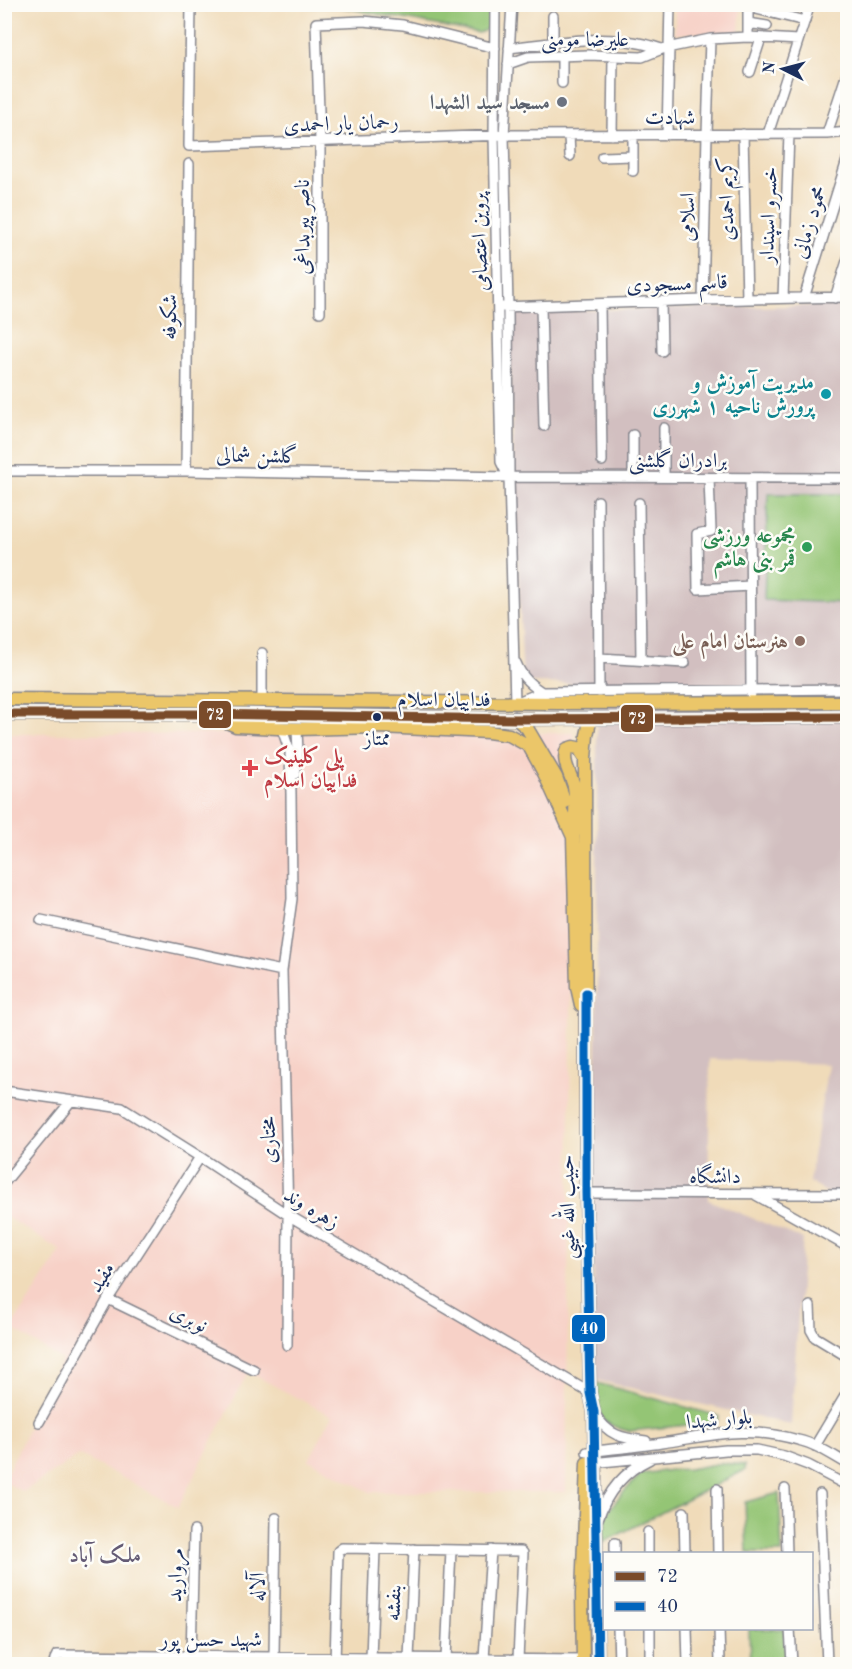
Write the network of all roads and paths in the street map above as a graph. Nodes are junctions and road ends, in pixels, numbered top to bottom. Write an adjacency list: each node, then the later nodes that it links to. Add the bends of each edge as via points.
1 (191, 4): 37 (street, رحمان یار احمدی, via 189,146)
2 (495, 4): 16 (street, پروین اعتصامی)
3 (512, 4): 17 (street, پروین اعتصامی)
4 (670, 4): 18 (street)
5 (810, 4): 8 (street)
6 (748, 6): 8 (street); 9 (street)
7 (552, 16): 15 (street)
8 (805, 21): 14 (street)
9 (748, 23): 10 (street); 11 (street)
10 (767, 26)
11 (748, 37): 12 (street, علیرضا مومنی); 13 (street, علیرضا مومنی)
12 (761, 38): 14 (street, علیرضا مومنی); 23 (street)
13 (710, 39): 18 (street, علیرضا مومنی); 26 (street, اسلامی)
14 (798, 40): 28 (street)
15 (553, 43): 17 (street, علیرضا مومنی); 18 (street, علیرضا مومنی, via 608,40)
16 (495, 48): 31 (street, پروین اعتصامی); 37 (street, ناصر پیربداغی, via 403,25 363,21 316,23)
17 (509, 48): 21 (street, پروین اعتصامی)
18 (666, 48): 20 (street, علیرضا مومنی, via 642,57); 36 (street)
19 (562, 56): 20 (street, علیرضا مومنی); 21 (street, علیرضا مومنی, via 528,57); 24 (street)
20 (613, 56): 34 (street)
21 (508, 64): 32 (street, پروین اعتصامی)
22 (848, 70): 30 (street)
23 (750, 72)
24 (562, 83)
25 (848, 132): 30 (street, شهادت)
26 (706, 134): 27 (street, شهادت); 36 (street, شهادت); 50 (street, اسلامی)
27 (743, 134): 28 (street, شهادت); 49 (street, کریم احمدی)
28 (768, 134): 29 (street, شهادت)
29 (789, 134): 30 (street, شهادت); 45 (street, خسرو اسپندار)
30 (827, 134)
31 (494, 135): 32 (street, شهادت); 37 (street, رحمان یار احمدی); 54 (street, پروین اعتصامی)
32 (504, 135): 33 (street, شهادت); 54 (street, پروین اعتصامی)
33 (569, 135): 34 (street, شهادت); 38 (street)
34 (612, 135): 35 (street, شهادت)
35 (633, 135): 36 (street, شهادت); 39 (street)
36 (667, 135)
37 (320, 141): 55 (street, ناصر پیربداغی)
38 (570, 156)
39 (633, 156): 41 (street); 43 (street)
40 (848, 156): 47 (street, محمود زمانی)
41 (602, 157)
42 (189, 164): 62 (street, شکوفه)
43 (633, 171)
44 (848, 258): 48 (street)
45 (783, 297): 47 (street, قاسم مسجودی); 49 (street, قاسم مسجودی)
46 (848, 297): 48 (street, قاسم مسجودی)
47 (804, 298): 48 (street, قاسم مسجودی)
48 (835, 298)
49 (747, 299): 50 (street, قاسم مسجودی)
50 (703, 300): 51 (street, قاسم مسجودی)
51 (661, 301): 52 (street, قاسم مسجودی); 56 (street)
52 (600, 304): 53 (street, قاسم مسجودی); 60 (street)
53 (541, 306): 54 (street, قاسم مسجودی); 57 (street)
54 (503, 307): 63 (street, پروین اعتصامی)
55 (320, 312)
56 (662, 351)
57 (544, 426)
58 (664, 428): 65 (street)
59 (633, 435): 64 (street)
60 (602, 461)
61 (4, 471): 62 (street, گلشن شمالی)
62 (186, 471): 63 (street, گلشن شمالی)
63 (509, 477): 64 (street, برادران گلشنی); 74 (street, پروین اعتصامی)
64 (633, 477): 65 (street, برادران گلشنی)
65 (664, 477): 66 (street, برادران گلشنی)
66 (709, 478): 67 (street, برادران گلشنی); 71 (street, via 711,531 697,534 698,589)
67 (750, 478): 68 (street, برادران گلشنی); 71 (street)
68 (848, 478)
69 (598, 501): 73 (street)
70 (639, 502): 75 (street)
71 (750, 586): 77 (street)
72 (262, 653): 82 (street)
73 (599, 658): 75 (street); 80 (street)
74 (515, 660): 79 (street, via 520,674); 84 (street, پروین اعتصامی)
75 (641, 660): 76 (street)
76 (685, 663)
77 (751, 689): 78 (street); 80 (street); 86 (street)
78 (848, 689)
79 (542, 692): 80 (street); 84 (street); 85 (street)
80 (599, 692)
81 (4, 699): 82 (main road, فداییان اسلام)
82 (262, 701): 84 (main road, فداییان اسلام)
83 (848, 702): 86 (main road, فداییان اسلام)
84 (515, 703): 85 (main road, فداییان اسلام); 91 (main road)
85 (560, 703): 86 (main road, فداییان اسلام)
86 (751, 703)
87 (4, 714): 88 (main road, فداییان اسلام)
88 (207, 714): 91 (main road, فداییان اسلام); 92 (main road, via 236,726)
89 (848, 717): 90 (main road, فداییان اسلام)
90 (591, 718): 91 (main road, فداییان اسلام); 94 (main road, حبیب الله غیبی)
91 (515, 719): 96 (main road, حبیب الله غیبی, via 527,728 556,777)
92 (282, 729): 93 (main road); 95 (street, مختاری, via 290,752)
93 (297, 729): 95 (street, مختاری, via 298,753); 96 (main road, via 380,727 509,735 529,746)
94 (585, 759): 96 (main road, via 578,748 567,749 565,753 574,789); 99 (main road, حبیب الله غیبی)
95 (291, 794): 98 (street, مختاری, via 292,899)
96 (573, 837): 99 (main road, حبیب الله غیبی, via 577,987)
97 (41, 920): 98 (street)
98 (282, 971): 107 (street, مختاری)
99 (586, 1020): 104 (main road, حبیب الله غیبی)
100 (4, 1091): 101 (street, زهره وند)
101 (71, 1101): 102 (street, زهره وند, via 122,1108); 103 (street)
102 (200, 1157): 107 (street, زهره وند); 109 (street, مفید)
103 (4, 1183)
104 (586, 1193): 105 (street, دانشگاه); 115 (main road, حبیب الله غیبی)
105 (754, 1194): 106 (street, دانشگاه); 108 (street)
106 (844, 1194)
107 (288, 1215): 111 (street, مختاری); 115 (street, زهره وند)
108 (848, 1247)
109 (108, 1299): 113 (street, نوبری); 117 (street, مفید)
110 (810, 1306): 112 (street, via 815,1337)
111 (288, 1345)
112 (848, 1357)
113 (254, 1370)
114 (848, 1391): 119 (street)
115 (590, 1393): 116 (main road, حبیب الله غیبی); 120 (main road, حبیب الله غیبی, via 586,1411)
116 (594, 1412): 118 (street, via 608,1431 620,1437); 120 (main road, حبیب الله غیبی)
117 (39, 1422)
118 (660, 1444): 119 (street, بلوار شهدا, via 726,1432 752,1432); 120 (street, بلوار شهدا)
119 (815, 1446): 122 (street, بلوار شهدا)
120 (591, 1457): 121 (street, بلوار شهدا); 129 (main road, حبیب الله غیبی); 141 (main road, حبیب الله غیبی)
121 (654, 1457): 123 (street, بلوار شهدا, via 757,1450 808,1465); 129 (street, via 637,1465 612,1489)
122 (848, 1464)
123 (848, 1486)
124 (717, 1489): 138 (street)
125 (785, 1489): 139 (street)
126 (820, 1494): 166 (street)
127 (684, 1512): 137 (street)
128 (276, 1518): 148 (street, آلاله)
129 (595, 1525): 140 (main road, حبیب الله غیبی)
130 (194, 1531): 147 (street, مروارید)
131 (648, 1532): 136 (street)
132 (375, 1549): 133 (street); 149 (street); 158 (street, via 338,1551)
133 (414, 1549): 134 (street); 150 (street, بنفشه)
134 (451, 1550): 135 (street); 151 (street)
135 (491, 1550): 152 (street); 153 (street, via 522,1552)
136 (648, 1552)
137 (685, 1552)
138 (718, 1552)
139 (787, 1552)
140 (597, 1593): 141 (main road); 160 (main road, حبیب الله غیبی)
141 (582, 1594): 159 (main road, حبیب الله غیبی)
142 (618, 1630): 161 (street)
143 (650, 1630): 162 (street)
144 (687, 1630): 163 (street)
145 (719, 1630): 164 (street)
146 (790, 1630): 165 (street)
147 (191, 1657): 156 (street, شهید حسن پور); 157 (street, شهید حسن پور)
148 (274, 1657): 157 (street, شهید حسن پور); 158 (street, شهید حسن پور)
149 (371, 1658): 150 (street, شهید حسن پور); 158 (street, شهید حسن پور)
150 (409, 1658): 151 (street, شهید حسن پور)
151 (446, 1659): 152 (street, شهید حسن پور)
152 (484, 1659): 153 (street, شهید حسن پور)
153 (518, 1659): 159 (street, شهید حسن پور)
154 (55, 1660): 155 (street, شهید حسن پور, via 57,1655)
155 (111, 1661): 156 (street, شهید حسن پور)
156 (166, 1661)
157 (234, 1661)
158 (335, 1661)
159 (583, 1662)
160 (598, 1665)
161 (619, 1665)
162 (650, 1665)
163 (688, 1665)
164 (720, 1665)
165 (792, 1665)
166 (827, 1665)

